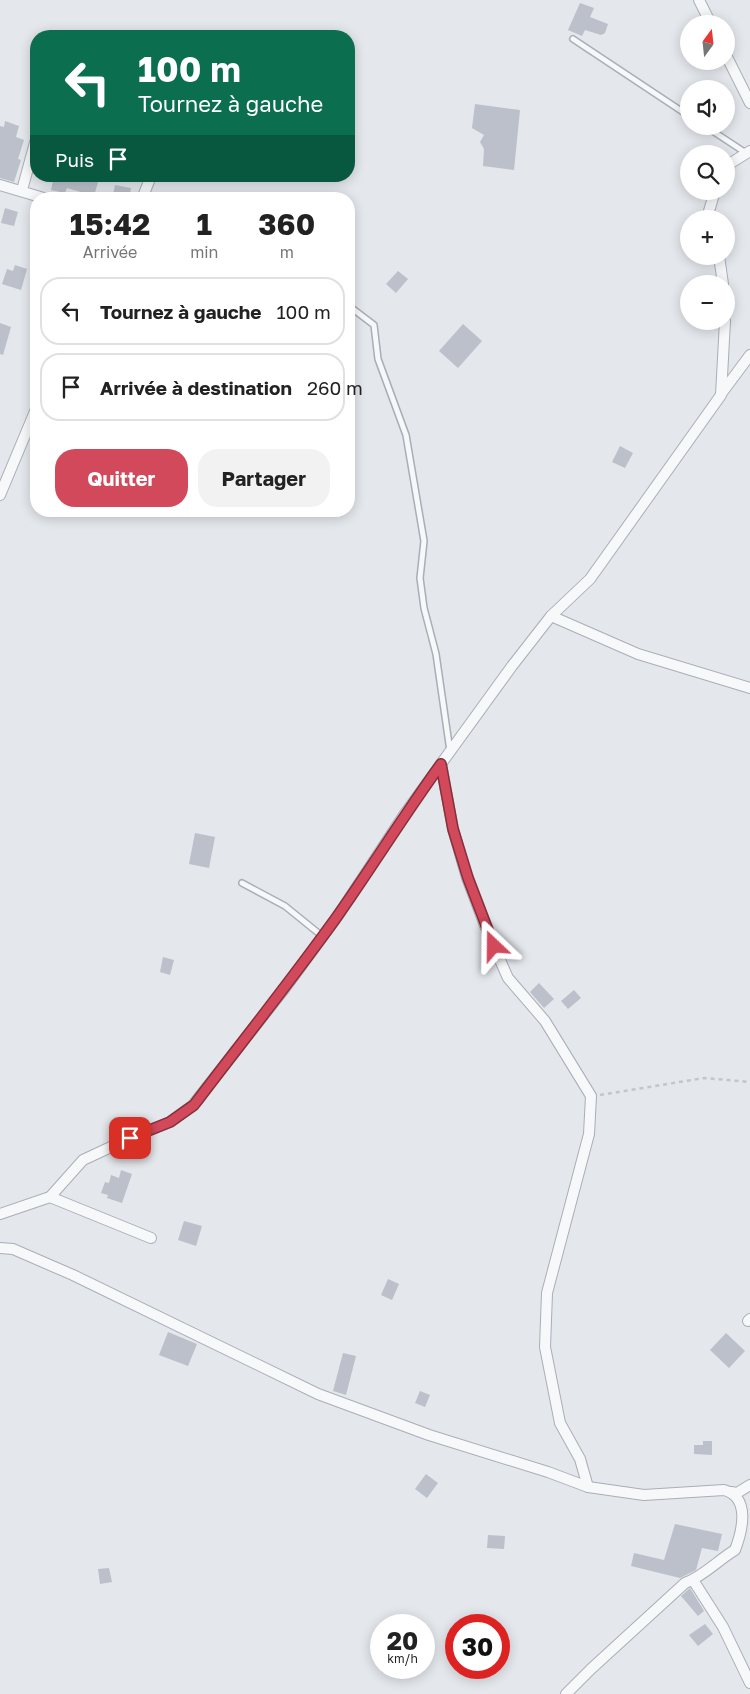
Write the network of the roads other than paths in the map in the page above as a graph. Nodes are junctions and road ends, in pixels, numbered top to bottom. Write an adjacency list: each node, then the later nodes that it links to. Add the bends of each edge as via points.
1 (699, 0): 2 (street)
2 (706, 15)
3 (573, 40): 6 (lane)
4 (734, 70): 5 (street)
5 (750, 103)
6 (680, 110)
7 (720, 135): 8 (lane)
8 (748, 152): 9 (street)
9 (735, 160)
10 (30, 161): 12 (street)
11 (0, 185): 12 (street)
12 (22, 190): 13 (street)
13 (30, 193)
14 (355, 311): 22 (lane, via 374,325 378,359 406,435 424,541 420,578 424,608 436,654)
15 (725, 330): 17 (street)
16 (750, 355): 17 (street)
17 (721, 395): 20 (street, via 590,579)
18 (30, 423): 19 (street)
19 (0, 495)
20 (551, 616): 21 (street, via 638,654); 22 (street)
21 (750, 688)
22 (450, 751): 23 (street)
23 (441, 764): 25 (street); 31 (street, via 453,829 468,878 508,978 545,1021 591,1096 589,1134 547,1292 545,1347 560,1423 580,1459)
24 (242, 883): 25 (lane, via 285,906)
25 (322, 936): 26 (street, via 194,1105 170,1122 83,1160)
26 (50, 1197): 27 (street); 28 (street)
27 (0, 1214)
28 (151, 1238)
29 (0, 1248): 31 (street, via 14,1250 73,1275 318,1394 429,1435)
30 (750, 1485): 32 (street, via 737,1493)
31 (588, 1487): 32 (street, via 644,1495)
32 (731, 1492): 33 (street, via 738,1497 744,1510)
33 (746, 1533): 34 (street, via 735,1550)
34 (693, 1580): 35 (street, via 723,1627); 36 (street, via 685,1583)
35 (750, 1683)
36 (566, 1694)

